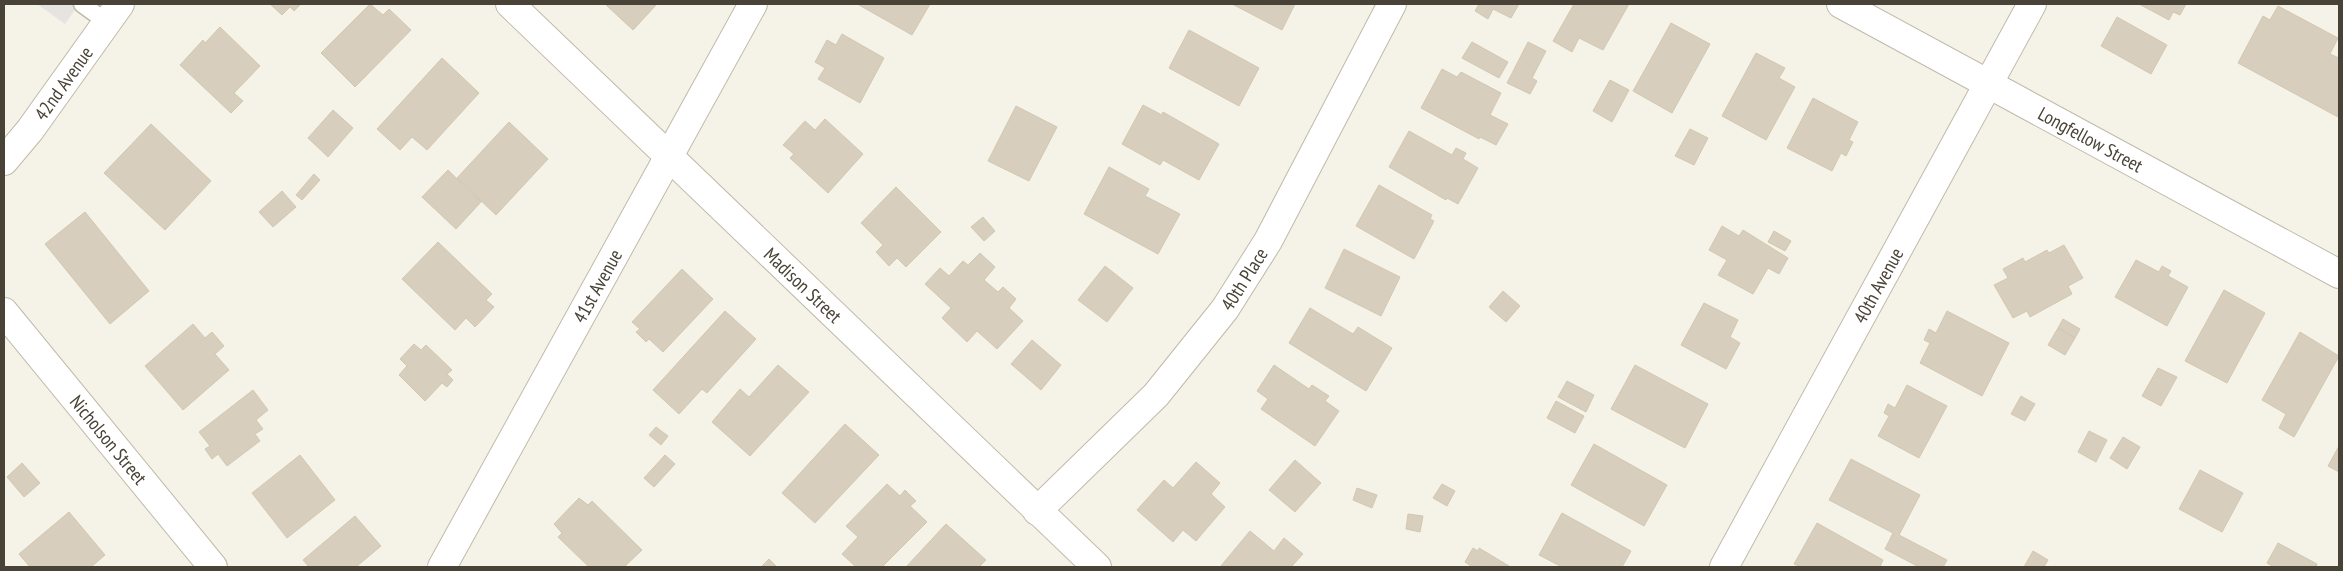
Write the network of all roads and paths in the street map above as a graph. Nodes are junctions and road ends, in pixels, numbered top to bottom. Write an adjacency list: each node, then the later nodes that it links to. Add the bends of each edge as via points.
1 (82, 4): 7 (lane)
2 (510, 4): 9 (street, Madison Street)
3 (753, 4): 9 (street, 41st Avenue)
4 (1392, 4): 13 (street, 40th Place, via 1268,241 1225,309 1156,395)
5 (1841, 4): 8 (street, Longfellow Street)
6 (2032, 4): 8 (street, 40th Avenue)
7 (114, 13): 10 (street, 42nd Avenue)
8 (1988, 83): 11 (street, Longfellow Street); 17 (street, 40th Avenue)
9 (668, 156): 13 (street, Madison Street); 15 (street, 41st Avenue)
10 (4, 161)
11 (2339, 274)
12 (4, 312): 14 (street, Nicholson Street)
13 (1037, 511): 16 (street, Madison Street)
14 (213, 567)
15 (442, 567)
16 (1096, 567)
17 (1724, 567)

